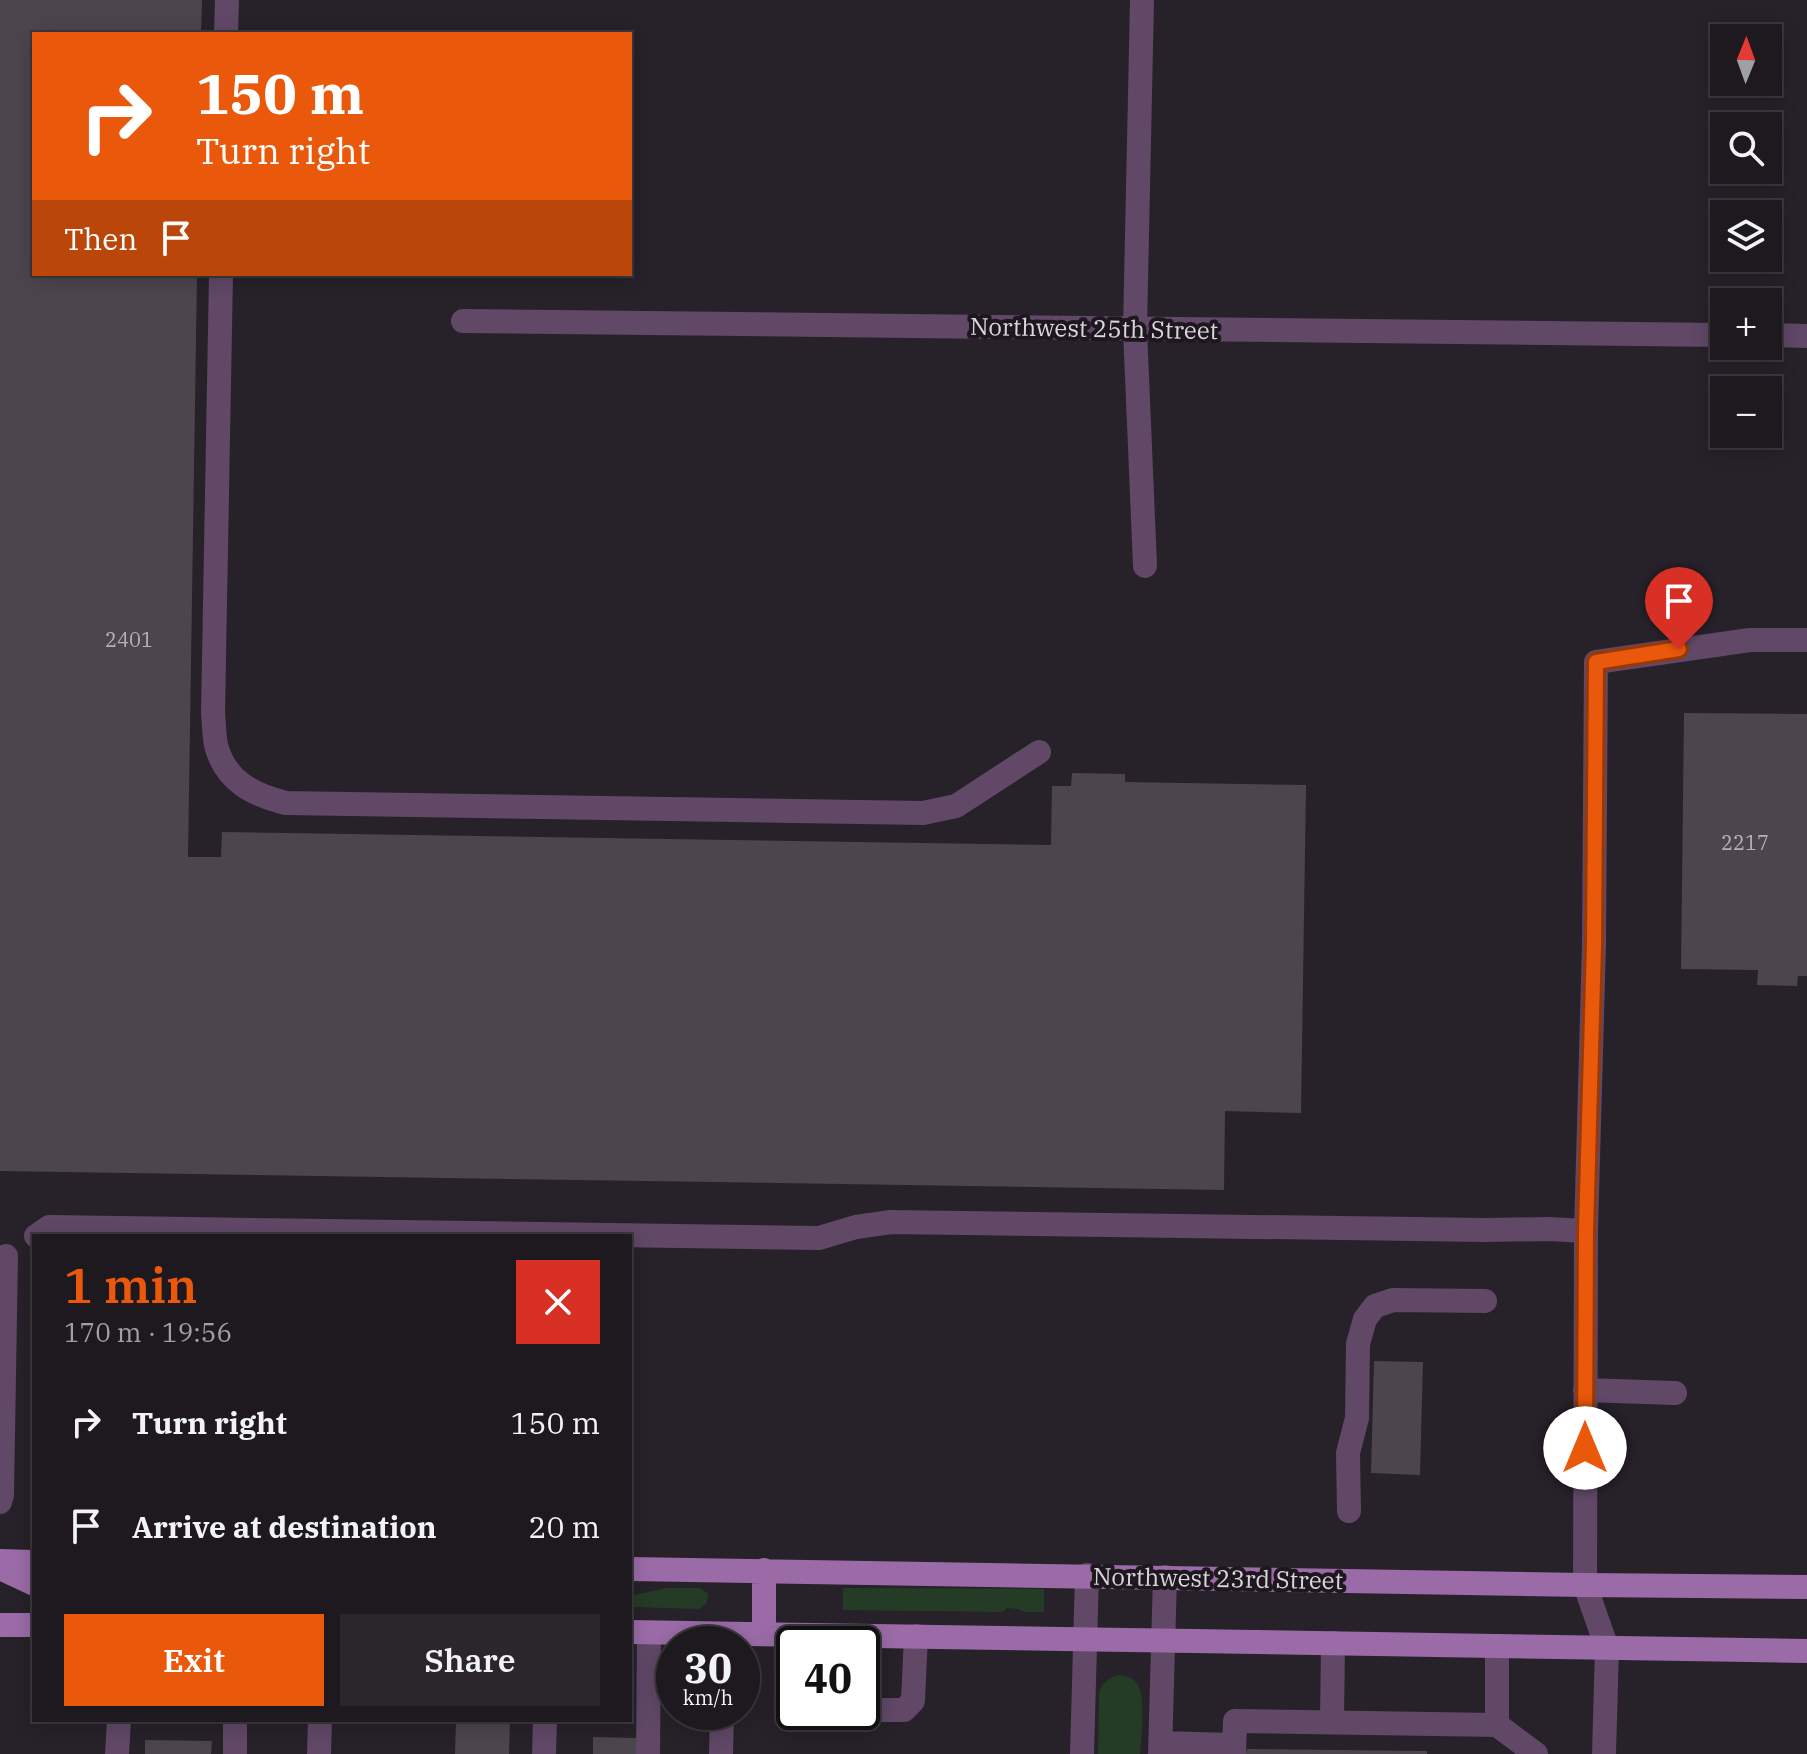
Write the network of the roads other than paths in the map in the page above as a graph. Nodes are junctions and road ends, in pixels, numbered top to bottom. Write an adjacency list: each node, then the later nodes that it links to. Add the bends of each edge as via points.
1 (227, 0): 3 (street)
2 (1142, 0): 6 (street)
3 (226, 32)
4 (221, 276): 12 (street, via 213,713 216,745 241,785 286,803 923,813 956,806)
5 (463, 321): 6 (street, Northwest 25th Street)
6 (1135, 329): 7 (street, Northwest 25th Street); 10 (street)
7 (1710, 335)
8 (1782, 335): 9 (street)
9 (1807, 336)
10 (1145, 566)
11 (1807, 640): 13 (street, via 1750,640 1596,662)
12 (1039, 752)
13 (1586, 1231): 16 (street, via 891,1222 819,1238); 20 (street)
14 (39, 1234): 15 (street, via 49,1227)
15 (539, 1234)
16 (632, 1235)
17 (32, 1239): 18 (street)
18 (3, 1256): 22 (street)
19 (1485, 1301): 23 (street, via 1393,1300 1375,1306 1365,1319 1358,1344 1357,1418 1348,1453)
20 (1585, 1390): 21 (street); 32 (street)
21 (1675, 1393)
22 (0, 1502)
23 (1349, 1511)
24 (0, 1561): 25 (main road)
25 (32, 1562)
26 (0, 1568): 31 (main road)
27 (632, 1569): 28 (main road, Northwest 23rd Street)
28 (764, 1570): 29 (main road, Northwest 23rd Street); 38 (main road)
29 (1087, 1575): 30 (main road, Northwest 23rd Street); 42 (street)
30 (1165, 1577): 32 (main road, Northwest 23rd Street); 43 (street)
31 (32, 1583)
32 (1585, 1585): 33 (main road, Northwest 23rd Street); 46 (street)
33 (1807, 1587)
34 (0, 1625): 35 (main road)
35 (32, 1625)
36 (640, 1632): 62 (street)
37 (760, 1634): 38 (main road)
38 (764, 1634): 39 (main road)
39 (776, 1636)
40 (916, 1636): 41 (main road); 42 (main road); 48 (street, via 913,1701 904,1710)
41 (880, 1637)
42 (1086, 1639): 43 (main road); 64 (street)
43 (1163, 1640): 44 (main road); 56 (street)
44 (1333, 1643): 45 (main road); 53 (street)
45 (1497, 1646): 46 (main road); 54 (street)
46 (1607, 1648): 47 (main road); 66 (street)
47 (1807, 1651)
48 (880, 1710)
49 (119, 1722): 58 (street)
50 (235, 1722): 59 (street)
51 (320, 1722): 60 (street)
52 (545, 1722): 61 (street)
53 (1332, 1722): 54 (street); 57 (street, via 1235,1721)
54 (1497, 1725): 65 (street)
55 (722, 1730): 63 (street)
56 (1160, 1749): 57 (street)
57 (1234, 1749)
58 (117, 1754)
59 (235, 1754)
60 (319, 1754)
61 (544, 1754)
62 (648, 1754)
63 (721, 1754)
64 (1082, 1754)
65 (1536, 1754)
66 (1604, 1754)

